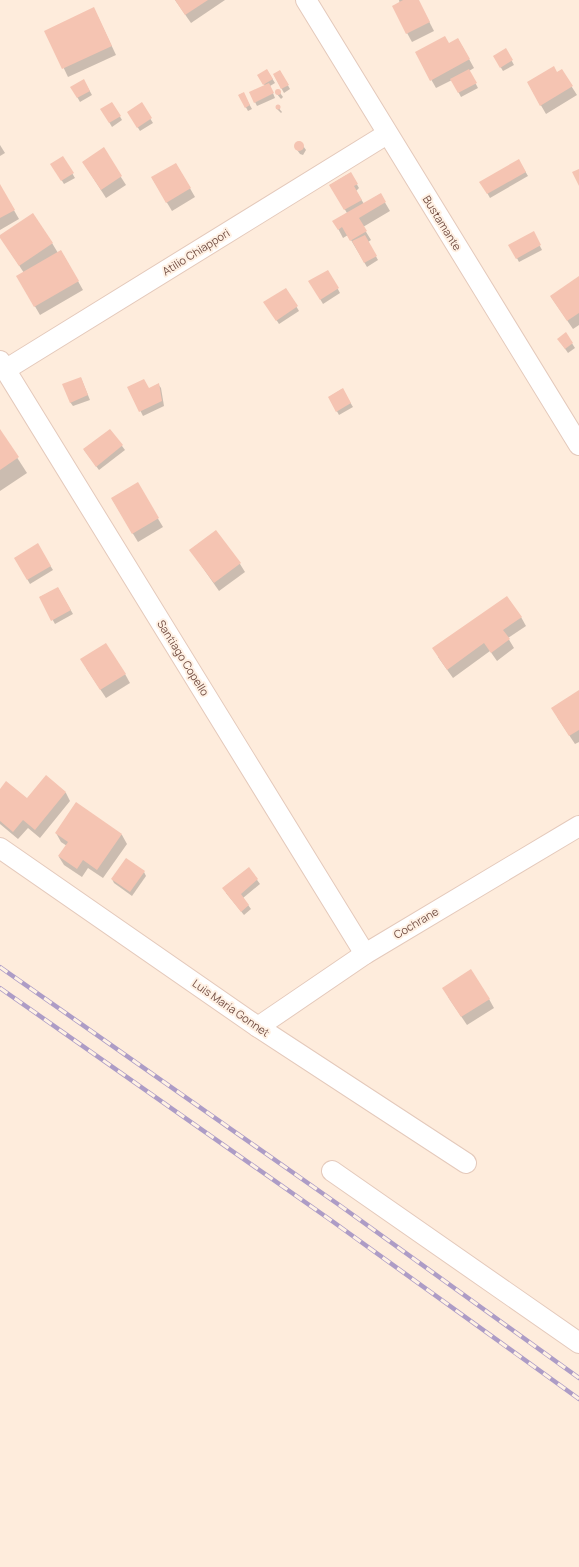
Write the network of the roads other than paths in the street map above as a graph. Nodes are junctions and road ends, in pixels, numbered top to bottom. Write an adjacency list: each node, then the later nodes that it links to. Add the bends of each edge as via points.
1 (306, 0): 2 (street, Bustamante)
2 (387, 134): 3 (street, Atilio Chiappori); 4 (street, Bustamante)
3 (3, 366): 7 (street, Santiago Copello)
4 (579, 445)
5 (579, 826): 7 (street, Cochrane)
6 (0, 848): 8 (street, Luis María Gonnet)
7 (365, 954): 8 (street, Cochrane)
8 (258, 1027): 9 (street, Luis María Gonnet)
9 (466, 1163)
10 (332, 1171): 11 (street)
11 (579, 1343)

